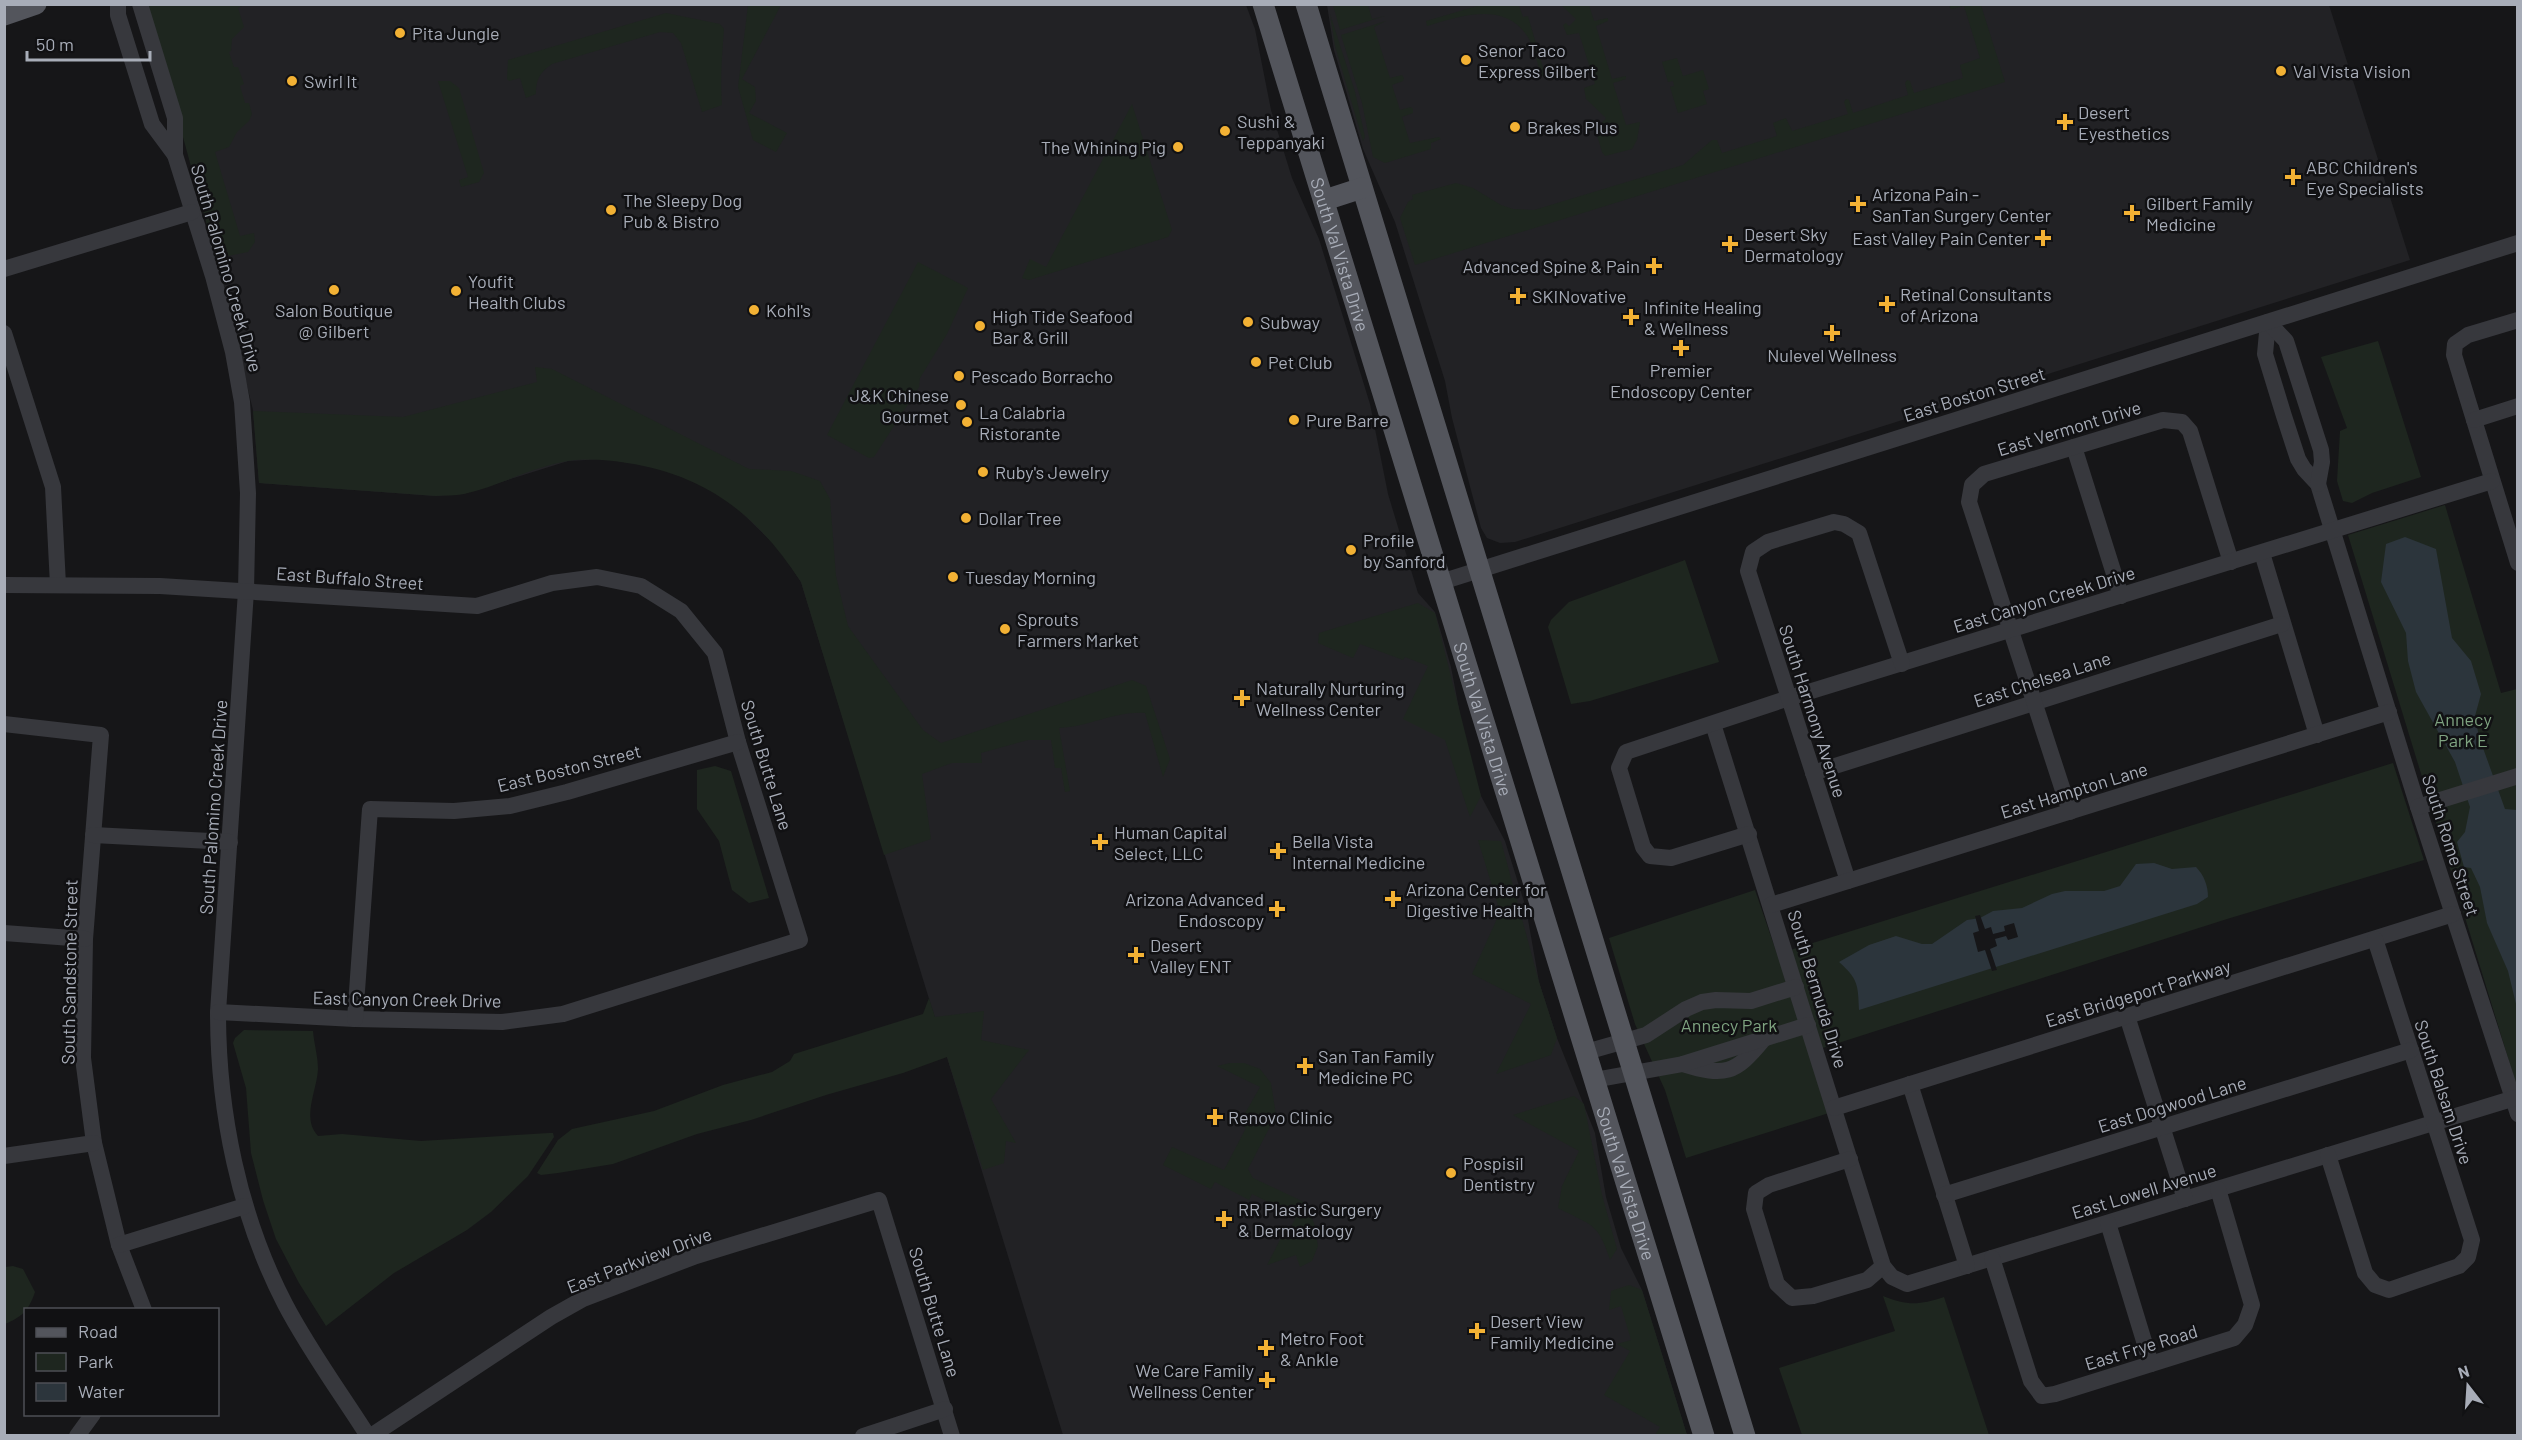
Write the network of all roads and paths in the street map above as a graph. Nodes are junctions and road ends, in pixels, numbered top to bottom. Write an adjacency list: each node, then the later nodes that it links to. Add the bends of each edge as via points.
1 (36, 4): 6 (main road)
2 (118, 4): 7 (street, South Palomino Creek Drive, via 152,124)
3 (140, 4): 7 (street, South Palomino Creek Drive, via 175,118)
4 (1263, 4): 9 (main road, South Val Vista Drive)
5 (1306, 4): 8 (main road)
6 (4, 15)
7 (175, 155): 10 (street, South Palomino Creek Drive)
8 (1362, 188): 9 (main road); 26 (main road)
9 (1325, 200): 27 (main road, South Val Vista Drive)
10 (192, 212): 12 (street); 30 (street, South Palomino Creek Drive, via 233,352 242,402 248,493)
11 (2517, 243): 14 (street, East Boston Street)
12 (4, 269)
13 (2517, 320): 17 (street, via 2468,335 2455,344 2454,355)
14 (2268, 322): 20 (street, South Rome Street, via 2265,354 2274,385 2298,459); 20 (street, South Rome Street, via 2286,341 2321,450); 26 (street, East Boston Street)
15 (4, 333): 29 (street, via 53,487)
16 (2517, 406): 17 (street)
17 (2474, 420): 19 (street)
18 (2074, 447): 24 (street, East Vermont Drive, via 2163,420 2182,422 2190,431); 31 (street); 34 (street, East Vermont Drive, via 1984,474 1972,485 1970,502)
19 (2492, 481): 21 (street, East Canyon Creek Drive); 22 (street)
20 (2318, 483): 21 (street, South Rome Street)
21 (2333, 531): 23 (street, East Canyon Creek Drive); 38 (street, South Rome Street)
22 (2514, 543): 25 (street)
23 (2262, 553): 24 (street, East Canyon Creek Drive); 33 (street)
24 (2232, 562): 31 (street, East Canyon Creek Drive)
25 (2517, 563)
26 (1479, 570): 27 (street, East Boston Street); 62 (main road)
27 (1441, 582): 64 (main road, South Val Vista Drive)
28 (4, 585): 29 (street, East Buffalo Street)
29 (58, 585): 30 (street, East Buffalo Street)
30 (246, 591): 32 (street, East Buffalo Street, via 477,606 552,583 597,577 641,586); 49 (street, South Palomino Creek Drive)
31 (2121, 596): 34 (street, East Canyon Creek Drive)
32 (681, 611): 42 (street, South Butte Lane, via 715,653)
33 (2282, 624): 37 (street, East Chelsea Lane); 41 (street)
34 (2010, 630): 35 (street, East Canyon Creek Drive); 37 (street)
35 (1902, 664): 36 (street, East Canyon Creek Drive); 36 (street, South Harmony Avenue, via 1859,533 1834,522 1768,542 1753,552 1748,571)
36 (1789, 698): 40 (street, East Canyon Creek Drive); 43 (street, South Harmony Avenue)
37 (2034, 701): 43 (street, East Chelsea Lane); 46 (street)
38 (2389, 712): 41 (street, East Hampton Lane); 45 (street, South Rome Street)
39 (4, 724): 48 (street, South Sandstone Street, via 101,735)
40 (1713, 724): 47 (street, South Bermuda Drive); 47 (street, East Canyon Creek Drive, via 1626,752 1620,768 1642,847 1650,856 1671,858)
41 (2318, 735): 46 (street, East Hampton Lane)
42 (738, 742): 56 (street, South Butte Lane); 60 (street, East Boston Street, via 510,806 454,811 370,809)
43 (1813, 773): 50 (street, South Harmony Avenue)
44 (2517, 776): 45 (street)
45 (2418, 807): 52 (street, South Rome Street)
46 (2070, 812): 50 (street, East Hampton Lane)
47 (1749, 834): 51 (street, South Bermuda Drive)
48 (93, 835): 49 (street); 54 (street, South Sandstone Street)
49 (230, 842): 58 (street, South Palomino Creek Drive)
50 (1848, 881): 51 (street, East Hampton Lane)
51 (1771, 905): 57 (street, South Bermuda Drive)
52 (2453, 914): 55 (street, East Bridgeport Parkway); 68 (street, South Rome Street)
53 (4, 933): 54 (street)
54 (86, 939): 72 (street, South Sandstone Street, via 83,1058)
55 (2375, 939): 59 (street, East Bridgeport Parkway); 63 (street, South Balsam Drive)
56 (800, 940): 60 (street, East Canyon Creek Drive, via 563,1014 502,1022)
57 (1796, 987): 61 (street, South Bermuda Drive); 62 (street, via 1751,1001 1702,1002 1654,1031)
58 (218, 1012): 60 (street, East Canyon Creek Drive); 80 (street, South Palomino Creek Drive, via 225,1119)
59 (2127, 1016): 67 (street, East Bridgeport Parkway); 71 (street)
60 (355, 1019)
61 (1808, 1025): 65 (street, via 1683,1064); 69 (street, South Bermuda Drive)
62 (1624, 1041): 64 (street); 65 (main road)
63 (2411, 1050): 70 (street, South Balsam Drive); 71 (street, East Dogwood Lane)
64 (1586, 1052): 66 (main road, South Val Vista Drive)
65 (1634, 1073): 66 (street); 95 (main road)
66 (1594, 1080): 94 (main road, South Val Vista Drive)
67 (1910, 1084): 69 (street, East Bridgeport Parkway); 77 (street)
68 (2516, 1104): 70 (street, East Lowell Avenue)
69 (1834, 1108): 75 (street, South Bermuda Drive)
70 (2433, 1123): 73 (street, East Lowell Avenue); 73 (street, South Balsam Drive, via 2472,1240 2468,1257 2459,1266 2389,1290 2375,1285 2365,1273)
71 (2162, 1127): 77 (street, East Dogwood Lane); 78 (street)
72 (94, 1143): 74 (street); 82 (street, South Sandstone Street)
73 (2328, 1155): 76 (street, East Lowell Avenue)
74 (4, 1156)
75 (1850, 1159): 84 (street, South Bermuda Drive); 84 (street, via 1769,1185 1756,1193 1754,1209 1777,1284 1792,1298 1813,1296 1867,1280)
76 (2218, 1189): 78 (street, East Lowell Avenue); 87 (street, East Frye Road, via 2252,1305 2245,1325 2234,1338)
77 (1944, 1195): 85 (street)
78 (2185, 1199): 81 (street, East Lowell Avenue)
79 (879, 1200): 88 (street, South Butte Lane); 91 (street, East Parkview Drive, via 696,1256 583,1299)
80 (245, 1206): 82 (street); 91 (street, South Palomino Creek Drive, via 285,1304)
81 (2108, 1223): 83 (street, East Lowell Avenue); 87 (street)
82 (120, 1245): 86 (street, South Sandstone Street)
83 (1992, 1258): 85 (street, East Lowell Avenue); 87 (street, East Frye Road, via 2031,1381 2042,1396)
84 (1883, 1266): 85 (street, East Lowell Avenue, via 1892,1277 1907,1284)
85 (1967, 1266)
86 (143, 1308)
87 (2151, 1364)
88 (945, 1409): 92 (street); 93 (street, South Butte Lane)
89 (92, 1416): 90 (street)
90 (77, 1436)
91 (369, 1436)
92 (862, 1436)
93 (952, 1436)
94 (1704, 1436)
95 (1744, 1436)

